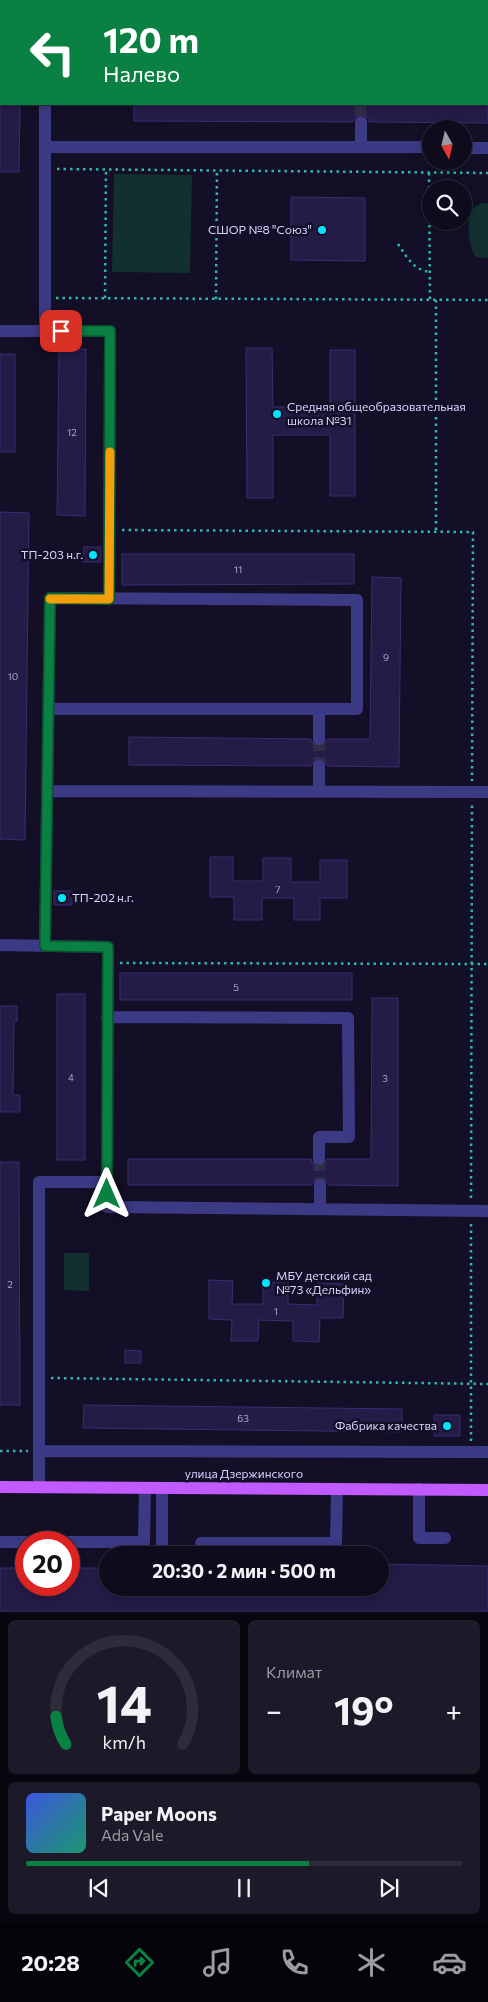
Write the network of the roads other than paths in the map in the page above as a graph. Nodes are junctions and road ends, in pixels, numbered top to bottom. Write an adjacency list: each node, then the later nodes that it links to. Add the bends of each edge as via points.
1 (45, 105): 3 (lane)
2 (361, 122): 4 (lane)
3 (45, 147): 4 (lane); 9 (lane)
4 (361, 147): 5 (lane)
5 (422, 148)
6 (472, 148): 7 (lane)
7 (488, 148)
8 (0, 331): 9 (lane)
9 (45, 331): 10 (lane, via 110,331)
10 (109, 599): 11 (lane, via 357,600 357,709); 12 (lane, via 50,598)
11 (319, 709): 12 (lane); 13 (lane)
12 (48, 710): 15 (lane)
13 (319, 739)
14 (319, 766): 16 (lane)
15 (47, 791): 16 (lane); 19 (lane)
16 (319, 791): 17 (lane)
17 (488, 792)
18 (0, 945): 19 (lane)
19 (45, 946): 20 (lane, via 108,947)
20 (108, 1017): 21 (lane, via 348,1018 349,1137 319,1136); 22 (lane)
21 (320, 1159)
22 (107, 1182): 24 (lane, via 107,1207); 26 (lane, via 39,1182)
23 (320, 1185): 24 (lane)
24 (320, 1209): 25 (lane)
25 (488, 1210)
26 (39, 1451): 27 (lane); 29 (lane)
27 (488, 1452)
28 (0, 1487): 29 (main road, улица Дзержинского)
29 (40, 1487): 30 (main road, улица Дзержинского)
30 (145, 1488): 31 (main road, улица Дзержинского); 36 (lane, via 144,1542)
31 (162, 1488): 32 (main road, улица Дзержинского); 38 (lane)
32 (337, 1489): 33 (main road, улица Дзержинского); 37 (lane, via 336,1543)
33 (419, 1489): 34 (main road, улица Дзержинского); 35 (lane, via 419,1538)
34 (488, 1490)
35 (445, 1538)
36 (0, 1542)
37 (201, 1542)
38 (162, 1546)

